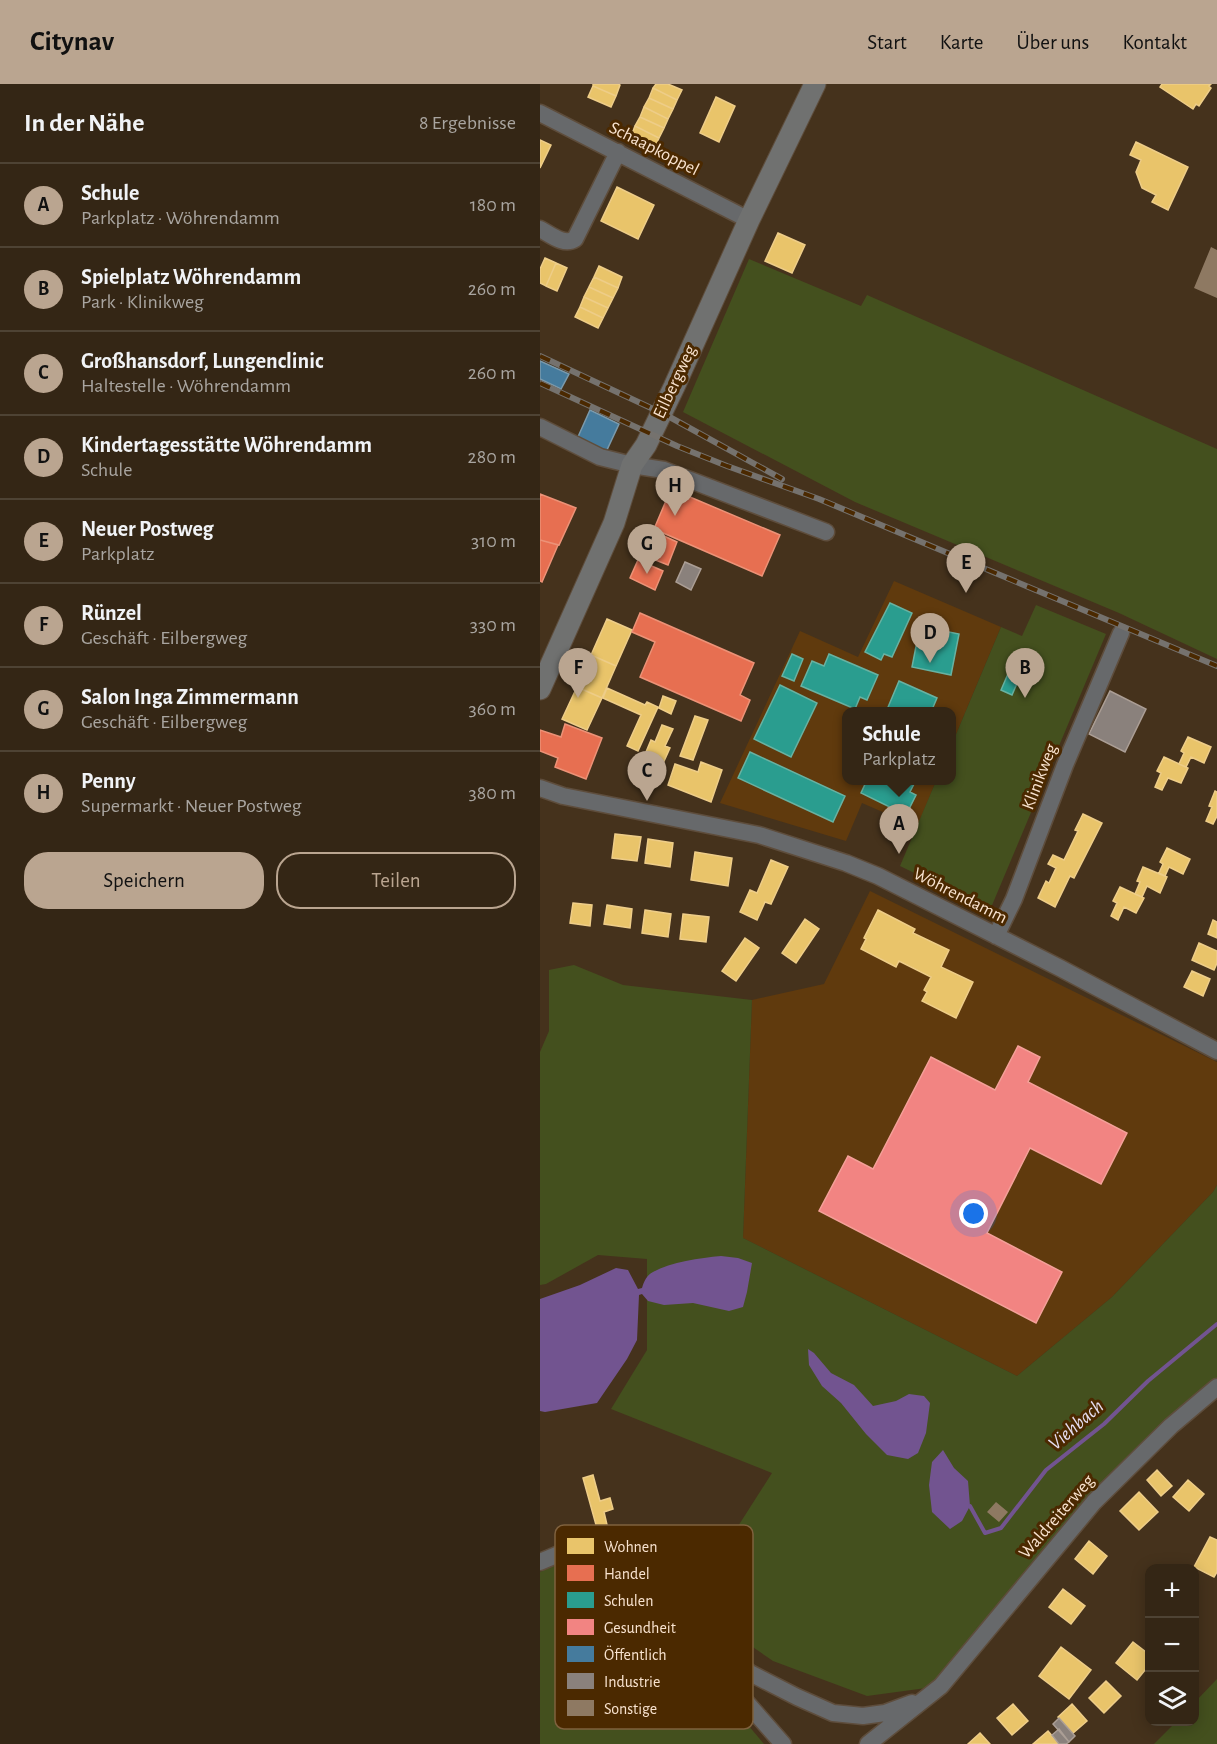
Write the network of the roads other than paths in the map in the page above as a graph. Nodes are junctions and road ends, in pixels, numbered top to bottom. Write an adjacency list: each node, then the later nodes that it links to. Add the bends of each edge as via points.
1 (815, 84): 4 (main road, Eilbergweg)
2 (540, 113): 3 (street, Schaapkoppel)
3 (618, 152): 4 (street, Schaapkoppel); 5 (street, via 575,239 566,242)
4 (749, 220): 7 (main road, Eilbergweg, via 674,387)
5 (540, 230)
6 (540, 427): 7 (street, via 600,457)
7 (632, 465): 8 (street, via 664,470); 10 (main road, Eilbergweg, via 614,523)
8 (826, 532)
9 (1121, 633): 14 (street, Klinikweg)
10 (541, 686)
11 (540, 788): 12 (street, Wöhrendamm)
12 (563, 796): 13 (street, Wöhrendamm); 14 (street, Wöhrendamm, via 759,835 819,853 878,876)
13 (540, 798)
14 (996, 936): 15 (street, Wöhrendamm)
15 (1217, 1051)
16 (1217, 1387): 20 (street, Waldreiterweg, via 1094,1502)
17 (555, 1556): 18 (street, Waldreiterweg)
18 (540, 1562)
19 (753, 1675): 20 (street, Waldreiterweg, via 833,1713 862,1716 885,1713)
20 (941, 1686): 23 (street, Waldreiterweg)
21 (753, 1710): 22 (street, Waldreiterweg)
22 (783, 1744)
23 (868, 1744)

